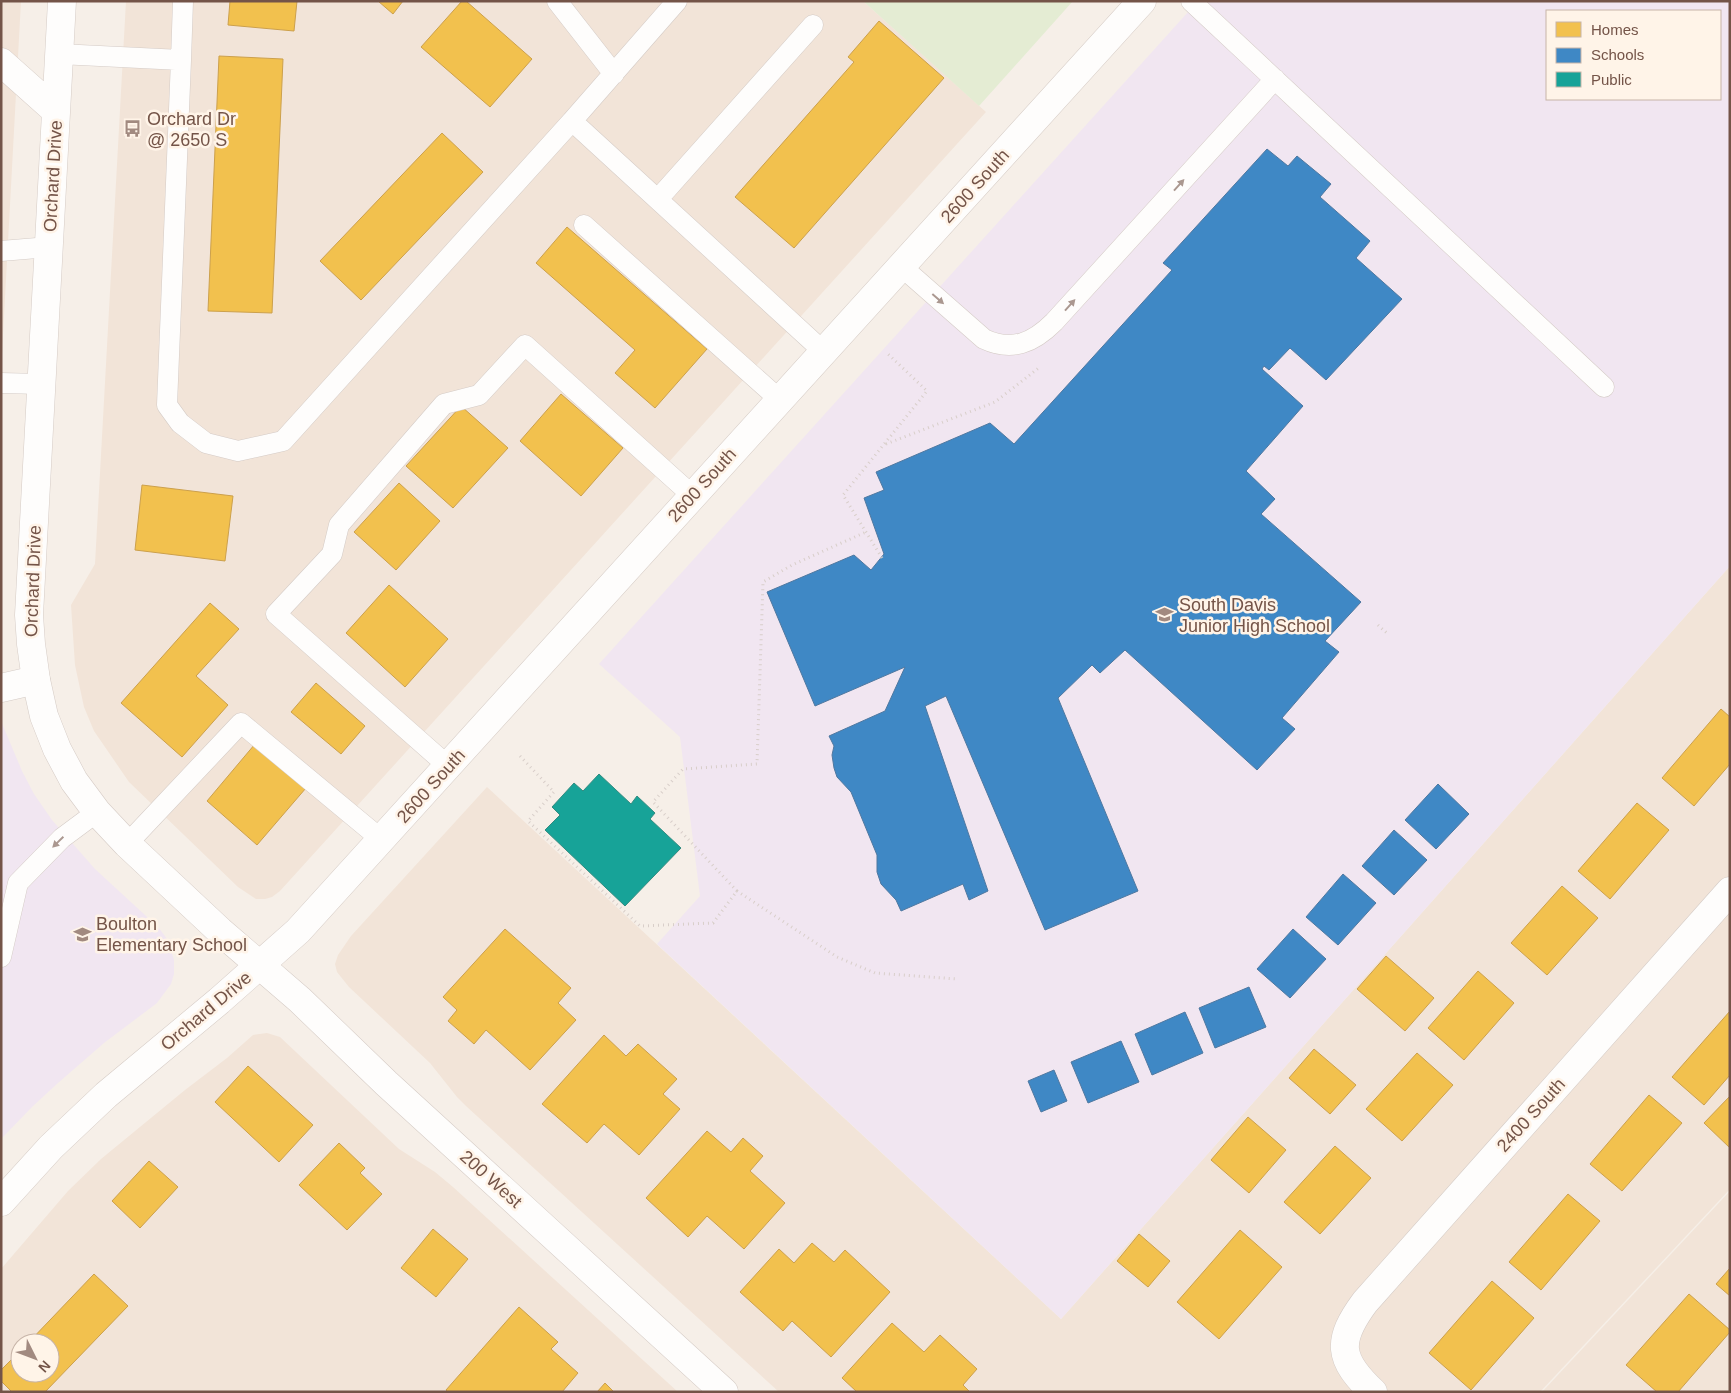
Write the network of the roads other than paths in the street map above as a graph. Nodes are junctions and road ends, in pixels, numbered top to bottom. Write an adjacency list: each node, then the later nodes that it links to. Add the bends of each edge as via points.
1 (62, 1): 8 (main road, Orchard Drive)
2 (183, 1): 9 (lane)
3 (557, 1): 11 (lane)
4 (677, 1): 11 (lane)
5 (1142, 1): 19 (main road, 2600 South)
6 (1191, 1): 12 (lane)
7 (814, 25): 15 (lane)
8 (60, 54): 9 (lane); 13 (main road, Orchard Drive)
9 (181, 60): 14 (lane, via 167,405 180,423 206,443 238,451 283,441)
10 (1, 62): 13 (main road)
11 (614, 74): 14 (lane)
12 (1275, 79): 19 (lane, one-way to 12, via 984,339 996,344 1018,345 1043,333); 23 (lane)
13 (56, 111): 17 (main road, Orchard Drive)
14 (572, 121): 15 (lane)
15 (658, 199): 20 (lane)
16 (584, 225): 24 (lane)
17 (49, 247): 18 (lane); 22 (main road, Orchard Drive)
18 (1, 250)
19 (902, 266): 20 (main road, 2600 South)
20 (824, 352): 24 (main road, 2600 South)
21 (1, 383): 22 (lane)
22 (41, 384): 26 (main road, Orchard Drive, via 29,615)
23 (1604, 387)
24 (780, 400): 25 (main road, 2600 South)
25 (693, 496): 28 (main road, 2600 South); 28 (lane, via 525,345 479,394 444,404 339,525 332,554 276,614)
26 (36, 680): 27 (main road); 29 (main road, Orchard Drive, via 44,716 57,749 74,781)
27 (1, 688)
28 (448, 766): 30 (main road, 2600 South)
29 (97, 812): 31 (main road, Orchard Drive); 33 (lane, one-way to 33, via 62,838 18,883)
30 (382, 840): 31 (lane, via 241,723); 34 (main road, 2600 South, via 298,932)
31 (127, 844): 34 (main road, Orchard Drive)
32 (1730, 891): 37 (main road, 2400 South, via 1365,1302 1347,1330 1344,1346 1355,1374)
33 (1, 957)
34 (259, 966): 35 (main road, Orchard Drive, via 106,1096 51,1147); 36 (main road, 200 West, via 300,1000 386,1083)
35 (1, 1202)
36 (724, 1392)
37 (1373, 1392)

